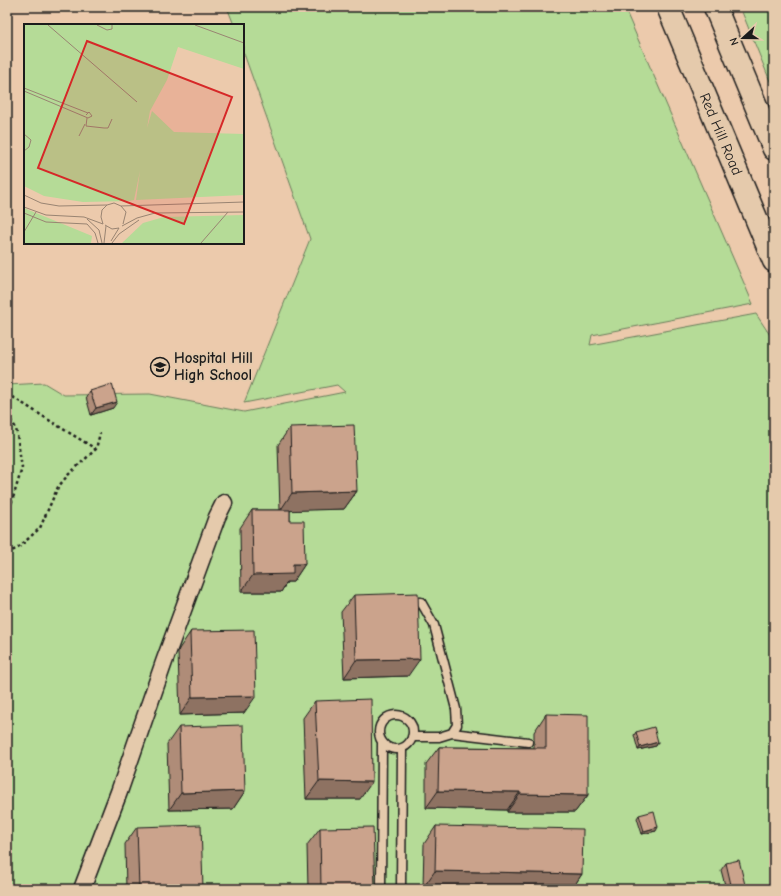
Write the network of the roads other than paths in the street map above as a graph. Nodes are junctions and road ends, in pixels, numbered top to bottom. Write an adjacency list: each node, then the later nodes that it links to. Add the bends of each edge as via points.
1 (668, 7): 4 (main road, Red Hill Road)
2 (715, 7): 3 (main road)
3 (774, 149)
4 (774, 261)
5 (224, 503): 12 (street)
6 (398, 600): 7 (lane, via 421,602 434,625 456,710 457,725)
7 (452, 733): 8 (lane, via 439,737); 10 (lane)
8 (412, 737): 9 (lane, via 410,722 402,716 391,715 380,726); 11 (lane)
9 (382, 742): 11 (lane, via 391,748); 13 (lane)
10 (528, 742)
11 (402, 748): 14 (lane)
12 (82, 889)
13 (381, 889)
14 (401, 889)

